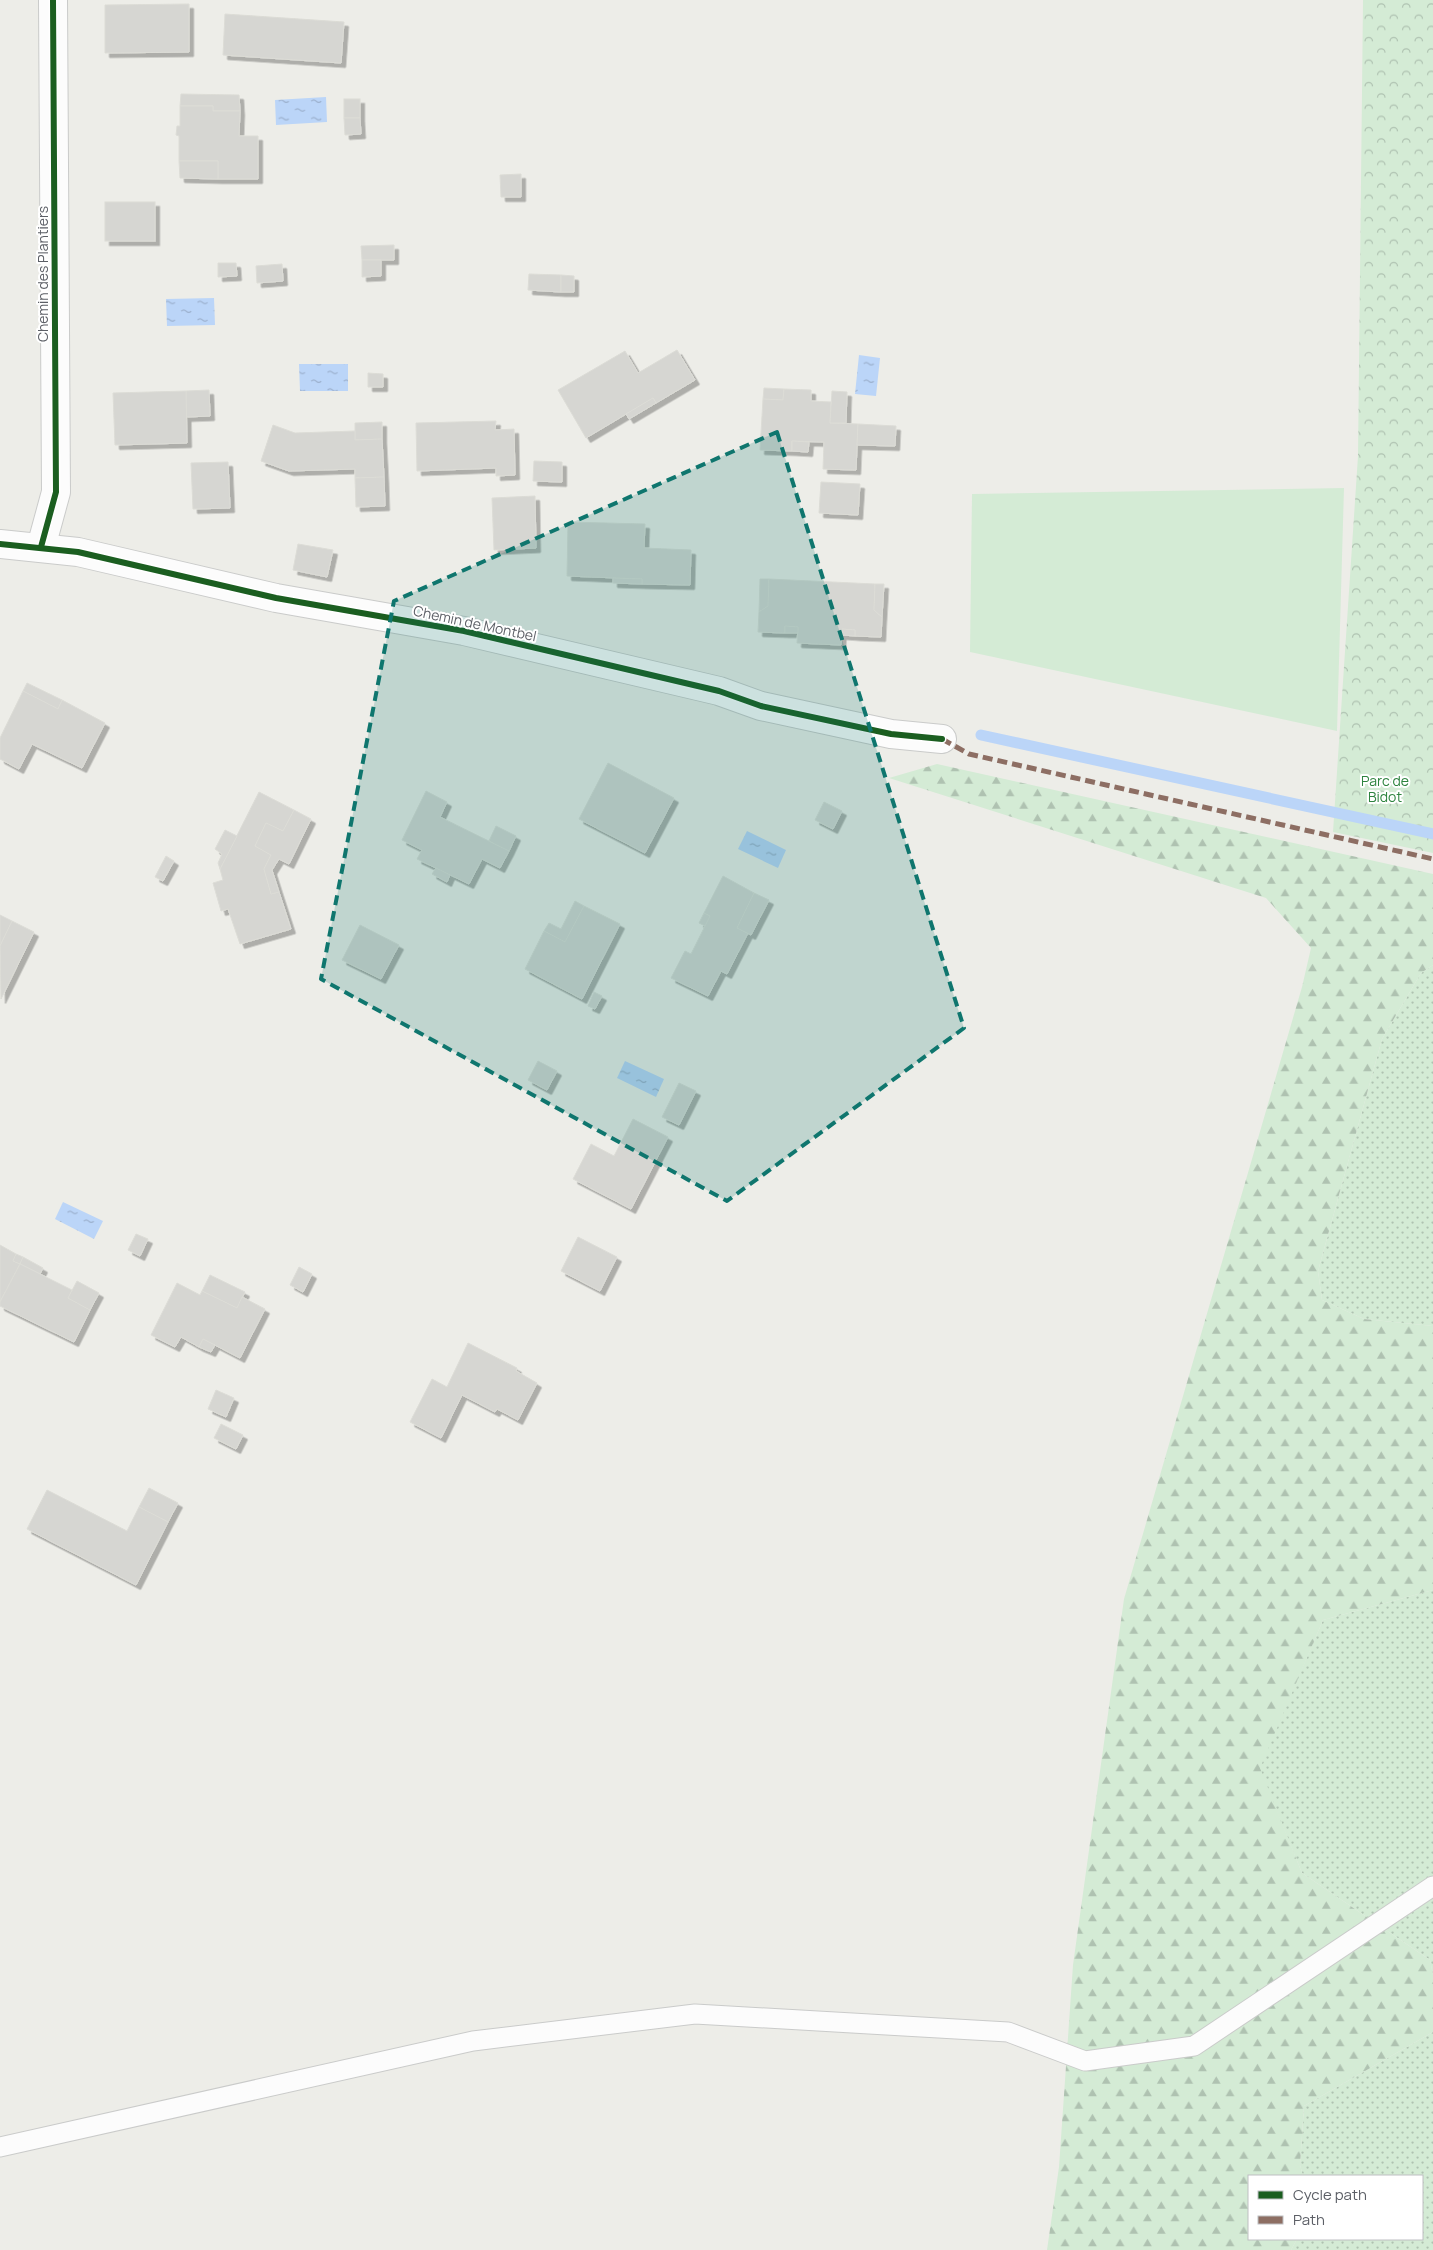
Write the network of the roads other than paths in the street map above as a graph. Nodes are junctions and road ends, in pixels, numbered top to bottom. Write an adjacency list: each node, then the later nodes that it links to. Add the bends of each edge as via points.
1 (53, 0): 3 (street, Chemin des Plantiers, via 56,492)
2 (0, 544): 3 (street, Chemin de Montbel)
3 (41, 546): 4 (street, Chemin de Montbel, via 276,598 464,631 719,691 761,706 891,734)
4 (942, 739)
5 (1433, 1886): 6 (lane, via 1194,2046 1084,2061 1008,2032 695,2014 473,2041)
6 (0, 2148)

